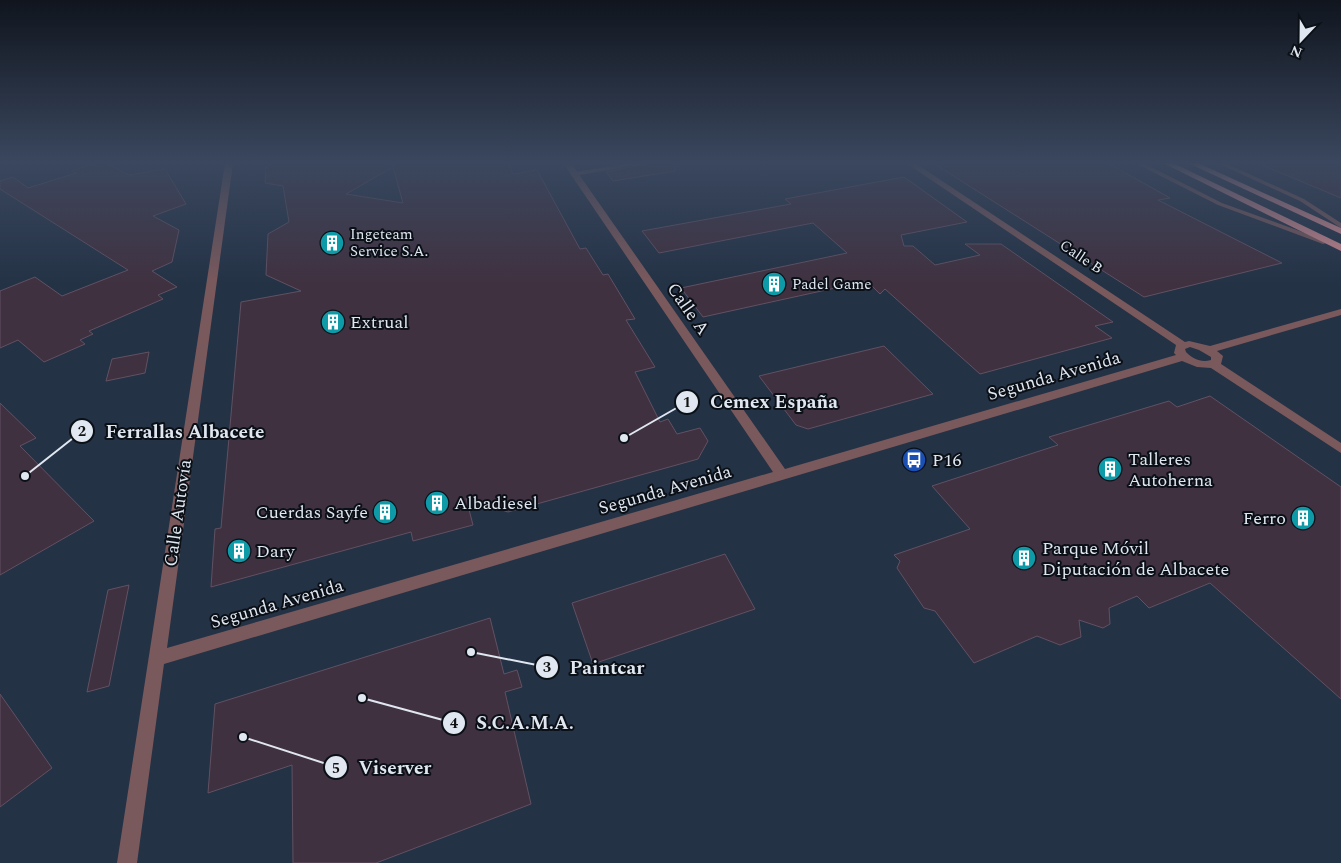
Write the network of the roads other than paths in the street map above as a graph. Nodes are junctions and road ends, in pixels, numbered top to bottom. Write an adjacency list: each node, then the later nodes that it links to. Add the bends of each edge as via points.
1 (222, 203): 18 (street, Calle Autovía)
2 (594, 203): 17 (street, Calle A)
3 (968, 203): 14 (street, Calle B)
4 (1219, 203): 10 (lane)
5 (1250, 203): 10 (main road)
6 (1282, 203): 9 (main road)
7 (1307, 203): 8 (lane)
8 (1341, 226)
9 (1341, 230)
10 (1332, 243): 11 (main road)
11 (1341, 248)
12 (1341, 312): 13 (street)
13 (1209, 350): 14 (street, via 1196,345); 15 (street, via 1217,356)
14 (1183, 351): 15 (street, via 1195,363); 17 (street, Segunda Avenida)
15 (1214, 364): 16 (street)
16 (1341, 448)
17 (782, 475): 18 (street, Segunda Avenida)
18 (158, 658): 19 (street, Calle Autovía)
19 (128, 863)

